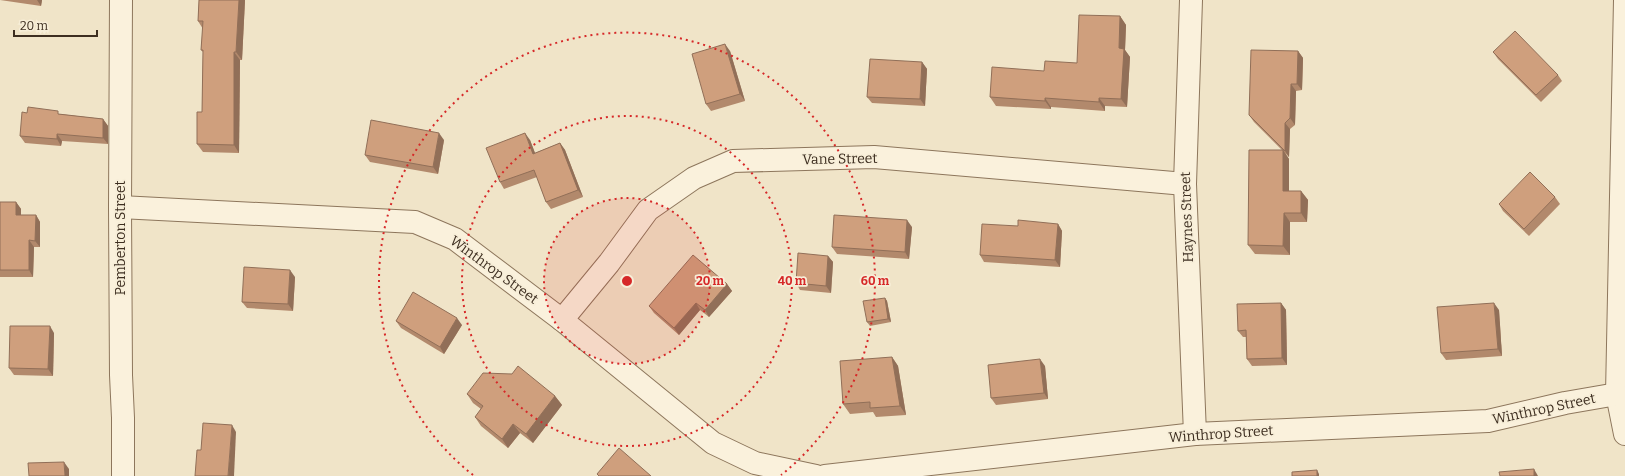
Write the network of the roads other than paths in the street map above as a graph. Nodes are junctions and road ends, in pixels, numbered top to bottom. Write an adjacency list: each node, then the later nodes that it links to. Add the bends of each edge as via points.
1 (121, 0): 5 (street, Pemberton Street)
2 (1191, 0): 4 (street, Haynes Street)
3 (1625, 0): 7 (street)
4 (1185, 184): 6 (street, Vane Street, via 874,157 733,161 694,178 648,210); 8 (street, Haynes Street)
5 (120, 206): 6 (street, Winthrop Street, via 415,222 455,239); 10 (street, Pemberton Street)
6 (562, 320): 11 (street, Winthrop Street, via 713,443 755,464)
7 (1617, 394): 8 (street, Winthrop Street, via 1488,421); 9 (street)
8 (1195, 434): 12 (street, Winthrop Street)
9 (1625, 434)
10 (124, 476)
11 (816, 476)
12 (825, 476)

